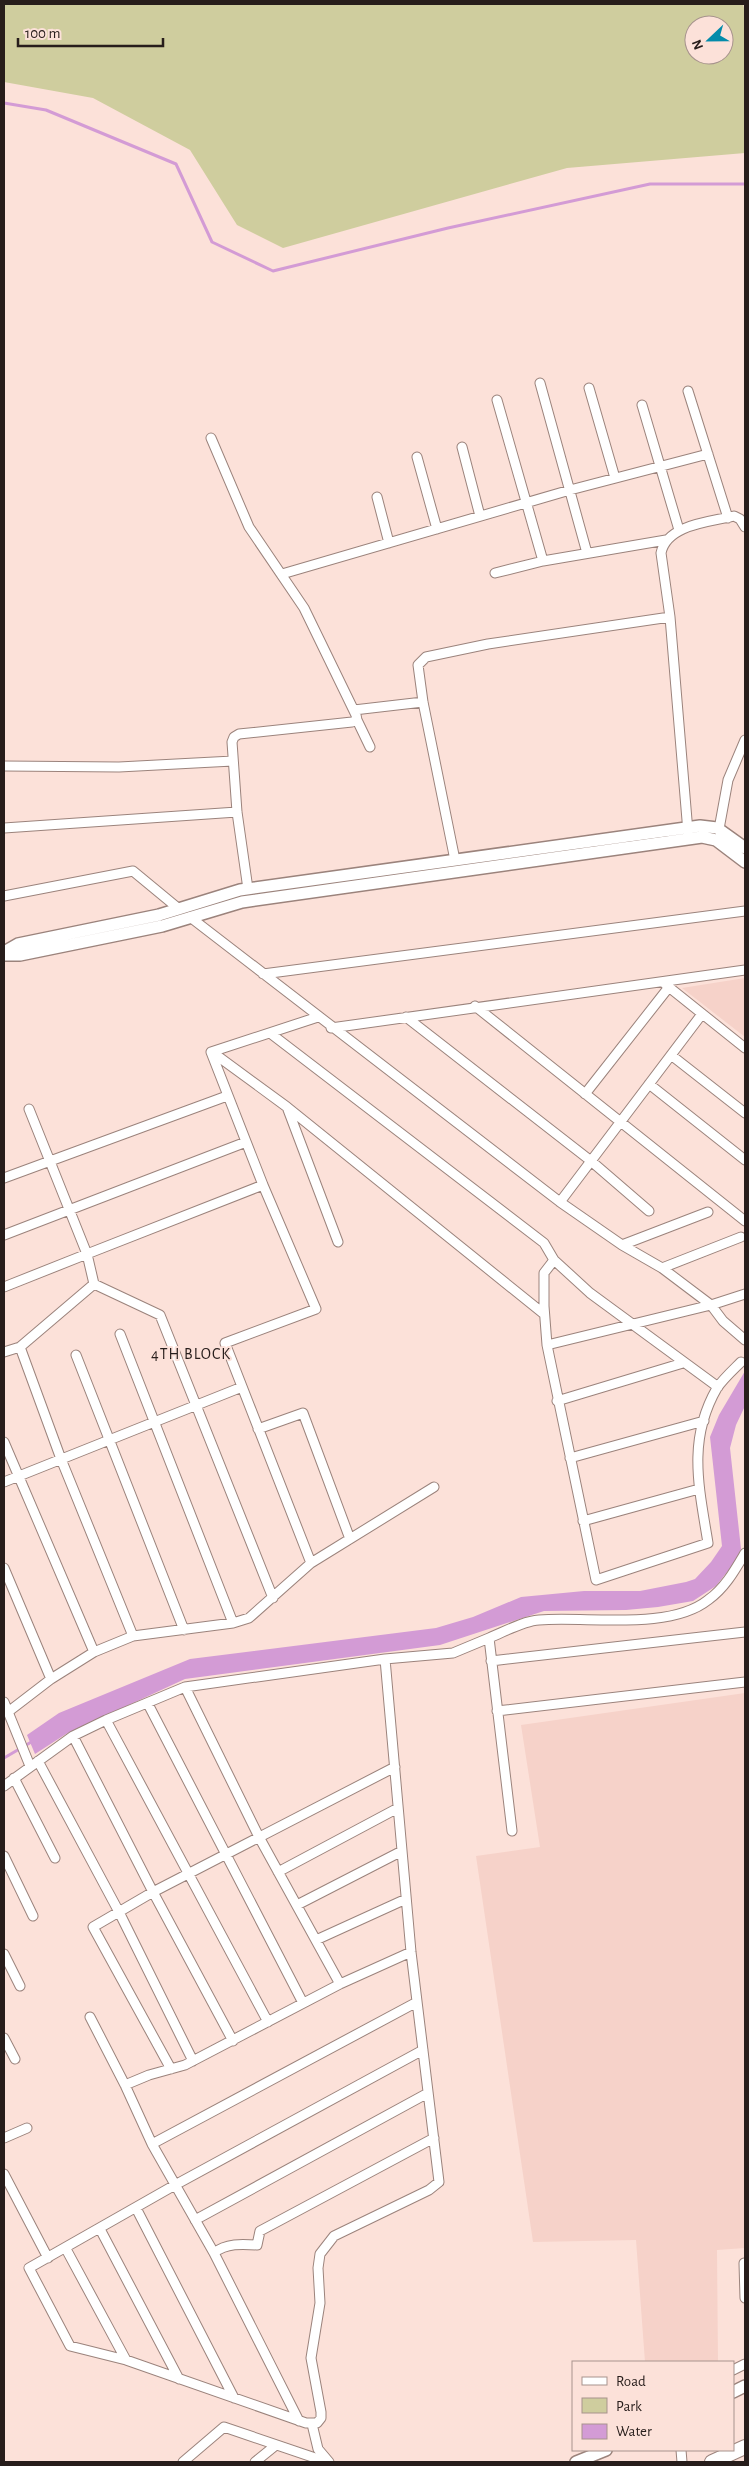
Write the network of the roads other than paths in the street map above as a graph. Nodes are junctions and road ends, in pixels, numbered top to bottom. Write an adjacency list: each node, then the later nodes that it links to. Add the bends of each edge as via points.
1 (540, 383): 12 (street)
2 (589, 388): 11 (street)
3 (688, 391): 8 (street)
4 (497, 400): 14 (street)
5 (642, 405): 10 (street)
6 (211, 438): 26 (street, via 249,527)
7 (462, 447): 15 (street)
8 (708, 454): 10 (street); 16 (street)
9 (417, 457): 19 (street)
10 (661, 466): 11 (street); 20 (street)
11 (615, 478): 12 (street)
12 (570, 490): 14 (street); 23 (street)
13 (377, 497): 22 (street)
14 (527, 502): 15 (street); 24 (street)
15 (480, 516): 19 (street)
16 (728, 518): 17 (street); 20 (street)
17 (743, 518): 18 (street)
18 (745, 527)
19 (437, 529): 22 (street)
20 (679, 530): 21 (street)
21 (666, 540): 23 (street); 27 (street, via 661,553)
22 (389, 543): 26 (street)
23 (587, 553): 24 (street)
24 (543, 561): 25 (street)
25 (495, 573)
26 (282, 574): 29 (street, via 313,624)
27 (670, 617): 28 (street, via 488,644 426,657 418,665); 37 (street)
28 (423, 702): 29 (street); 39 (street)
29 (355, 715): 31 (street); 32 (street, via 239,734 232,742)
30 (745, 740): 36 (street, via 728,780)
31 (370, 747)
32 (233, 761): 33 (street, via 119,767); 34 (street)
33 (4, 766)
34 (237, 812): 35 (street); 41 (street)
35 (4, 828)
36 (719, 829): 37 (street, via 706,826); 38 (street)
37 (688, 834): 39 (street); 40 (street, via 713,839); 45 (street, via 242,902)
38 (745, 848)
39 (455, 860): 41 (street)
40 (745, 862)
41 (248, 889): 43 (street)
42 (4, 896): 43 (street, via 133,871)
43 (179, 909): 46 (street, via 18,944)
44 (745, 911): 48 (street)
45 (190, 917): 46 (street, via 146,930 20,955); 48 (street)
46 (4, 954)
47 (745, 970): 49 (street)
48 (263, 974): 52 (street)
49 (666, 985): 50 (street); 51 (street); 60 (street)
50 (475, 1006): 53 (street); 60 (street)
51 (702, 1014): 56 (street); 58 (street)
52 (318, 1017): 54 (street); 55 (street)
53 (406, 1017): 54 (street); 68 (street)
54 (331, 1028): 72 (street)
55 (270, 1033): 57 (street); 82 (street, via 544,1242)
56 (745, 1048)
57 (211, 1052): 61 (street); 62 (street)
58 (672, 1055): 59 (street); 64 (street)
59 (649, 1084): 65 (street); 67 (street)
60 (585, 1094): 65 (street)
61 (227, 1096): 66 (street); 69 (street)
62 (287, 1107): 79 (street); 88 (street)
63 (29, 1109): 69 (street)
64 (745, 1113)
65 (621, 1122): 68 (street); 76 (street)
66 (246, 1142): 71 (street); 73 (street)
67 (745, 1160)
68 (591, 1161): 72 (street); 74 (street)
69 (50, 1162): 70 (street); 73 (street)
70 (5, 1175)
71 (263, 1185): 81 (street); 98 (street, via 316,1309 225,1343)
72 (560, 1202): 80 (street)
73 (70, 1210): 77 (street); 81 (street)
74 (650, 1211)
75 (708, 1212): 80 (street)
76 (745, 1221)
77 (4, 1235)
78 (741, 1238): 83 (street)
79 (338, 1242)
80 (622, 1245): 83 (street)
81 (87, 1254): 84 (street); 85 (street)
82 (554, 1260): 88 (street, via 544,1273); 89 (street)
83 (662, 1268): 87 (street)
84 (94, 1284): 93 (street); 101 (street, via 160,1315)
85 (4, 1287)
86 (745, 1294): 87 (street)
87 (711, 1305): 89 (street); 91 (street, via 723,1321)
88 (544, 1314): 92 (street)
89 (631, 1324): 92 (street); 96 (street)
90 (120, 1334): 103 (street)
91 (745, 1340)
92 (547, 1345): 100 (street)
93 (20, 1347): 94 (street); 108 (street)
94 (4, 1352)
95 (76, 1354): 105 (street)
96 (683, 1362): 99 (street); 100 (street)
97 (741, 1362): 99 (street)
98 (242, 1387): 101 (street); 104 (street)
99 (718, 1387): 102 (street)
100 (557, 1401): 107 (street)
101 (194, 1406): 103 (street); 118 (street)
102 (704, 1421): 107 (street); 112 (street, via 697,1455)
103 (154, 1422): 105 (street); 119 (street)
104 (258, 1429): 114 (street, via 303,1413); 116 (street)
105 (109, 1440): 108 (street); 120 (street)
106 (4, 1442): 109 (street)
107 (570, 1458): 113 (street)
108 (61, 1459): 109 (street); 122 (street)
109 (18, 1476): 110 (street); 124 (street)
110 (4, 1482)
111 (434, 1487): 114 (street)
112 (699, 1489): 113 (street); 113 (street, via 708,1543 596,1580)
113 (583, 1521)
114 (350, 1539): 116 (street)
115 (745, 1553): 123 (street, via 730,1579 707,1601 677,1615 640,1619 537,1620)
116 (311, 1563): 118 (street)
117 (4, 1568): 127 (street)
118 (273, 1598): 119 (street, via 248,1618)
119 (233, 1623): 120 (street)
120 (184, 1630): 122 (street)
121 (745, 1632): 126 (street)
122 (132, 1636): 124 (street)
123 (489, 1638): 125 (street, via 453,1653); 126 (street)
124 (94, 1652): 127 (street)
125 (385, 1659): 129 (street); 137 (street)
126 (492, 1661): 132 (street)
127 (51, 1679): 133 (street)
128 (745, 1682): 132 (street)
129 (185, 1687): 131 (street); 142 (street)
130 (4, 1702): 133 (street)
131 (148, 1704): 134 (street); 144 (street)
132 (496, 1711): 141 (street)
133 (8, 1712): 136 (street)
134 (106, 1720): 135 (street); 148 (street)
135 (73, 1736): 136 (street); 149 (street)
136 (34, 1763): 138 (street); 152 (street)
137 (395, 1767): 140 (street); 142 (street)
138 (14, 1778): 139 (street); 146 (street)
139 (4, 1786)
140 (398, 1808): 143 (street); 147 (street)
141 (512, 1831)
142 (259, 1837): 144 (street); 147 (street)
143 (402, 1851): 150 (street); 151 (street)
144 (226, 1854): 148 (street); 160 (street)
145 (4, 1856): 153 (street)
146 (55, 1858)
147 (278, 1872): 151 (street)
148 (187, 1874): 149 (street); 162 (street)
149 (153, 1892): 152 (street); 164 (street)
150 (406, 1899): 154 (street); 155 (street)
151 (297, 1905): 154 (street)
152 (119, 1912): 167 (street); 168 (street, via 93,1927)
153 (33, 1916)
154 (316, 1940): 157 (street)
155 (411, 1952): 157 (street); 159 (street)
156 (4, 1954): 158 (street)
157 (340, 1984): 160 (street)
158 (20, 1986)
159 (417, 2002): 165 (street); 174 (street)
160 (303, 2003): 162 (street)
161 (90, 2017): 169 (street)
162 (268, 2022): 164 (street)
163 (4, 2038): 166 (street)
164 (233, 2041): 167 (street)
165 (423, 2050): 170 (street); 176 (street)
166 (15, 2059)
167 (193, 2061): 168 (street)
168 (171, 2069): 169 (street)
169 (125, 2086): 174 (street)
170 (428, 2093): 173 (street); 178 (street)
171 (27, 2128): 172 (street)
172 (4, 2138)
173 (434, 2138): 181 (street, via 260,2232 257,2245 231,2245); 189 (street, via 440,2182 334,2236 320,2254 320,2303 311,2358 321,2418)
174 (152, 2144): 176 (street)
175 (4, 2174): 182 (street)
176 (175, 2184): 177 (street); 178 (street)
177 (136, 2208): 179 (street); 187 (street)
178 (195, 2220): 181 (street)
179 (100, 2229): 180 (street); 186 (street)
180 (66, 2249): 182 (street); 185 (street)
181 (214, 2253): 188 (street)
182 (48, 2258): 185 (street, via 29,2268 70,2346)
183 (744, 2263): 184 (street)
184 (745, 2298)
185 (126, 2360): 186 (street)
186 (179, 2379): 187 (street)
187 (234, 2398): 188 (street)
188 (300, 2421): 189 (street)
189 (312, 2424): 195 (street, via 318,2448)
190 (276, 2445): 193 (street, via 224,2428); 194 (street); 195 (street)
191 (745, 2447): 197 (highway)
192 (604, 2451): 196 (street)
193 (183, 2462)
194 (255, 2462)
195 (328, 2462)
196 (576, 2462)
197 (712, 2462)

